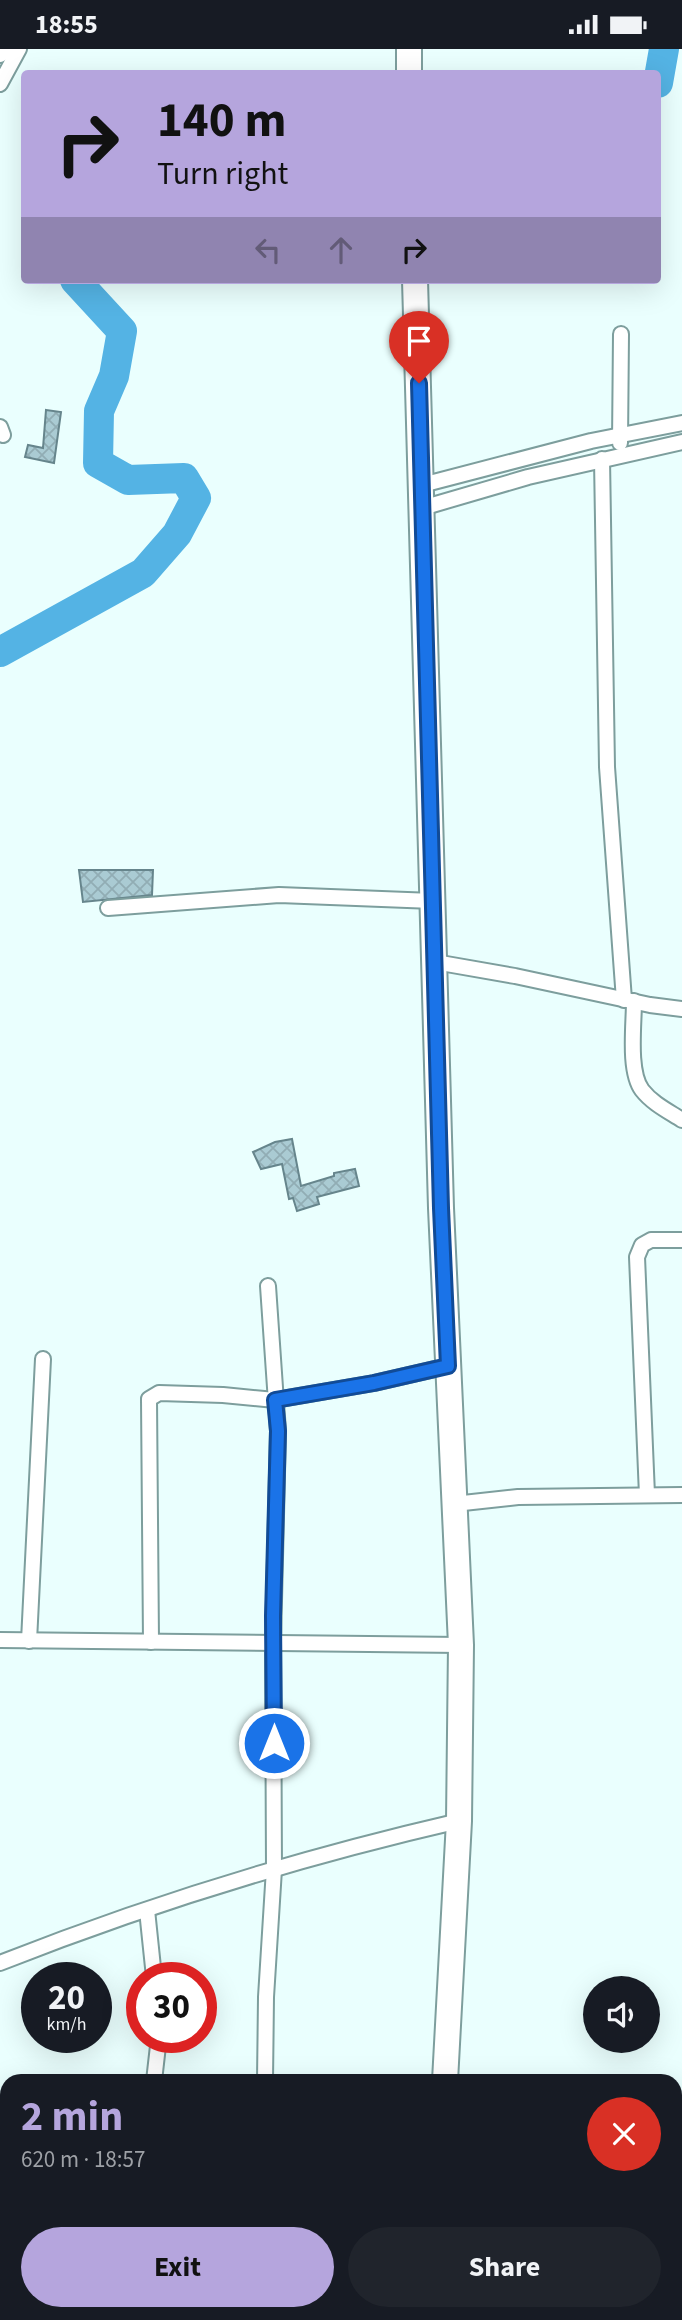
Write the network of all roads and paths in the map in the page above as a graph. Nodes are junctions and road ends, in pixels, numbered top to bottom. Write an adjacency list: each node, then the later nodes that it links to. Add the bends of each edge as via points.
1 (10, 49): 4 (street)
2 (19, 49): 6 (street)
3 (409, 49): 5 (highway)
4 (0, 55)
5 (410, 70)
6 (0, 84)
7 (415, 284): 14 (highway)
8 (621, 334): 10 (street)
9 (682, 423): 10 (street)
10 (621, 435): 12 (street); 14 (street)
11 (682, 442): 12 (street)
12 (620, 455): 13 (street)
13 (602, 459): 14 (street); 18 (street, via 607,767)
14 (422, 497): 15 (highway)
15 (433, 901): 16 (street, via 279,895); 17 (highway)
16 (108, 908)
17 (435, 963): 18 (street); 24 (highway)
18 (629, 1000): 19 (street); 20 (street, via 640,1088)
19 (682, 1009)
20 (682, 1120)
21 (682, 1240): 26 (street, via 651,1240 642,1245 637,1257)
22 (268, 1286): 25 (street)
23 (43, 1359): 30 (street)
24 (448, 1366): 25 (street); 28 (highway)
25 (275, 1400): 31 (street, via 159,1392 149,1399); 32 (street)
26 (647, 1495): 27 (street); 28 (street, via 518,1497)
27 (682, 1495)
28 (454, 1504): 33 (highway)
29 (0, 1640): 30 (street)
30 (29, 1641): 31 (street)
31 (151, 1642): 32 (street)
32 (273, 1643): 33 (street); 35 (street)
33 (461, 1645): 34 (highway)
34 (459, 1821): 35 (street); 42 (highway)
35 (274, 1869): 36 (street); 41 (street)
36 (147, 1910): 37 (street); 38 (street)
37 (152, 1962)
38 (0, 1963)
39 (157, 2053): 40 (street)
40 (155, 2074)
41 (265, 2074)
42 (445, 2074)

